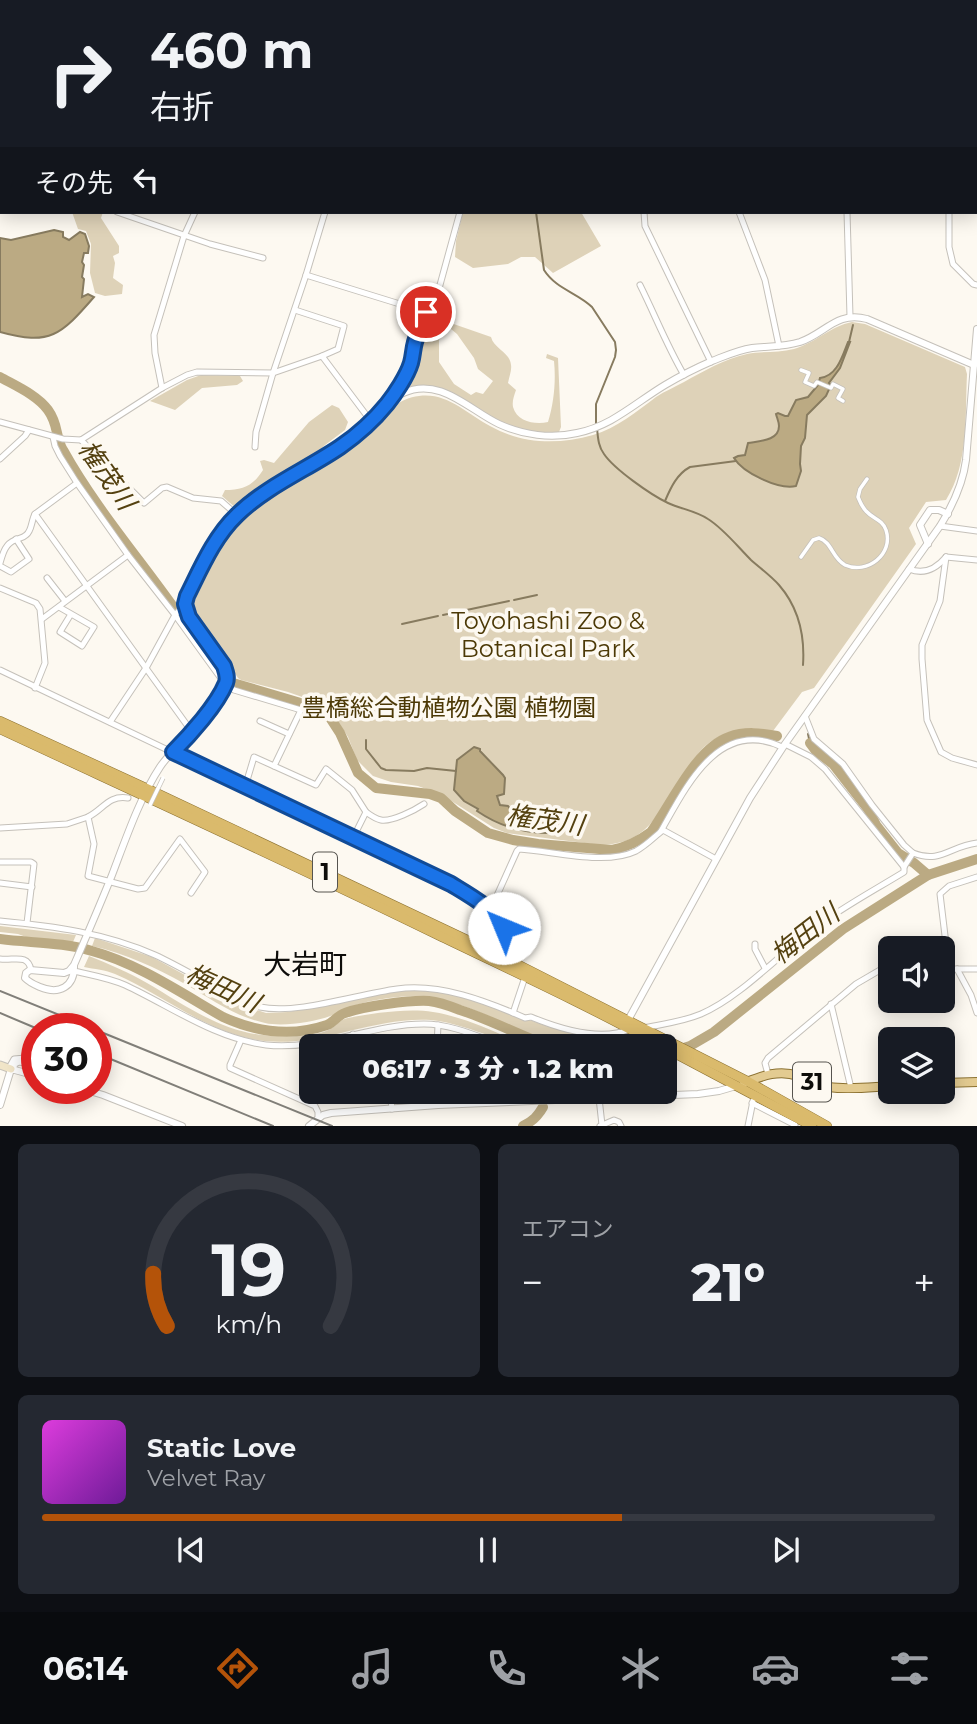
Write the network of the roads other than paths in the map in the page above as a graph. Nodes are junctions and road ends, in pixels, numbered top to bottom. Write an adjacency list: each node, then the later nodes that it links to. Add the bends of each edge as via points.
1 (123, 214): 9 (street)
2 (194, 214): 9 (street)
3 (324, 214): 11 (street)
4 (459, 214): 15 (street, via 432,314)
5 (644, 214): 20 (street, via 645,226)
6 (740, 214): 18 (street, via 765,280)
7 (847, 214): 16 (street)
8 (949, 214): 13 (street, via 953,264)
9 (184, 236): 10 (street); 25 (street, via 154,335)
10 (263, 258)
11 (306, 275): 14 (street); 15 (street)
12 (640, 285): 24 (street)
13 (977, 285)
14 (295, 310): 19 (street, via 344,327 338,349); 23 (street)
15 (426, 312): 27 (street, via 407,372)
16 (850, 316): 18 (street, via 806,340); 21 (street, via 876,322)
17 (977, 329): 21 (street)
18 (779, 346): 20 (street, via 746,349)
19 (322, 356): 23 (street); 28 (street)
20 (711, 362): 24 (street)
21 (974, 365): 38 (street, via 965,470)
22 (801, 370): 26 (street, via 809,373 805,382 843,389 838,398)
23 (273, 373): 25 (street, via 197,372); 33 (street)
24 (684, 375): 27 (street, via 611,422 563,435 509,428 432,389 406,392)
25 (162, 388): 32 (street)
26 (843, 401)
27 (388, 403): 28 (street)
28 (370, 420): 39 (street, via 339,448)
29 (0, 422): 30 (street)
30 (29, 430): 31 (street); 34 (street)
31 (54, 437): 32 (street); 36 (street)
32 (81, 440): 39 (street, via 144,503 167,487 193,498 218,500)
33 (255, 447)
34 (0, 459)
35 (867, 480): 45 (street, via 858,497 886,530 887,544 880,557 865,566 848,566 819,538)
36 (77, 483): 37 (street); 44 (street)
37 (35, 514): 42 (street, via 29,533); 51 (street)
38 (948, 514): 40 (street); 43 (street, via 930,510 920,525)
39 (237, 515): 54 (street, via 211,549)
40 (940, 526): 41 (street); 43 (street)
41 (977, 531)
42 (16, 539): 48 (street, via 4,549); 48 (street, via 29,559 11,572)
43 (928, 544): 49 (street)
44 (128, 555): 51 (street); 57 (street)
45 (802, 557)
46 (946, 557): 47 (street); 49 (street, via 925,572); 72 (street, via 940,601 922,645 927,720 941,752)
47 (977, 559)
48 (0, 565)
49 (909, 569): 63 (street)
50 (47, 578): 53 (street)
51 (86, 586): 53 (street); 59 (street)
52 (0, 588): 58 (street, via 36,603)
53 (65, 601): 55 (street)
54 (185, 604): 57 (street); 61 (street, via 189,617 224,666)
55 (59, 607): 56 (street); 58 (street)
56 (71, 614): 56 (street, via 94,626 82,646 60,632)
57 (175, 615): 59 (street); 61 (street)
58 (41, 619): 62 (street, via 45,663)
59 (146, 668): 66 (street); 68 (street)
60 (0, 670): 62 (street)
61 (225, 684): 68 (street); 69 (street, via 234,691 301,710)
62 (35, 688): 66 (street)
63 (805, 716): 70 (street); 85 (street, via 814,739 843,764)
64 (0, 721): 76 (highway, 1)
65 (260, 721): 69 (street)
66 (110, 722): 71 (street)
67 (0, 729): 76 (highway, 1)
68 (192, 732): 71 (street)
69 (289, 734): 73 (street)
70 (784, 746): 82 (street, via 743,741 715,754 703,764); 86 (street); 88 (street, via 825,769)
71 (173, 752): 75 (street); 76 (street, via 161,765)
72 (977, 765)
73 (274, 766): 75 (street, via 254,757); 79 (street, via 316,785 326,769 352,790)
74 (163, 778): 76 (street, bridge)
75 (245, 787): 83 (street)
76 (148, 797): 90 (street); 101 (highway, 1)
77 (128, 798): 80 (street, via 112,799)
78 (424, 804): 79 (street, via 384,820)
79 (366, 812): 83 (street)
80 (88, 817): 81 (street, via 67,824); 90 (street, via 94,844 88,876)
81 (0, 828)
82 (660, 831): 86 (street); 94 (street, via 637,850 610,857 519,849)
83 (353, 838): 94 (street, via 451,884)
84 (977, 843): 85 (street, via 963,844 934,858)
85 (912, 854): 88 (street)
86 (716, 859): 117 (street)
87 (0, 862): 92 (street, via 33,863)
88 (905, 866): 103 (street, via 904,872 814,929)
89 (977, 877): 98 (street, via 949,886 940,894)
90 (109, 882): 93 (street, via 145,888 180,839 205,872); 97 (street)
91 (0, 883): 92 (street)
92 (32, 887): 96 (street)
93 (191, 893)
94 (490, 911): 101 (street, via 504,928)
95 (0, 921): 96 (street)
96 (27, 923): 97 (street)
97 (87, 935): 102 (street); 114 (street, via 131,944 262,1007 315,1005 414,988 435,989)
98 (943, 936)
99 (755, 944): 103 (street)
100 (0, 959): 106 (street, via 25,959)
101 (498, 959): 110 (highway, 1); 117 (highway, 1)
102 (74, 968): 109 (street); 112 (street); 122 (street, via 121,984 212,1031)
103 (765, 968): 117 (street, via 704,1013 671,1024)
104 (957, 969): 105 (street); 115 (street)
105 (977, 969)
106 (31, 970): 107 (street); 111 (street, via 26,980)
107 (43, 971): 109 (street); 111 (street)
108 (878, 971): 113 (street)
109 (62, 973): 112 (street)
110 (526, 977): 114 (street); 117 (highway, 1)
111 (39, 987): 112 (street, via 57,991)
112 (65, 987)
113 (831, 1004): 130 (street, via 768,1058); 136 (street)
114 (513, 1013): 117 (street, via 582,1032 610,1034)
115 (977, 1013)
116 (438, 1025): 118 (street); 119 (street); 120 (street)
117 (635, 1028): 121 (highway, 1); 131 (highway, 1)
118 (353, 1034)
119 (438, 1034)
120 (471, 1034)
121 (644, 1034)
122 (241, 1040): 123 (street); 146 (street, via 230,1068 315,1106)
123 (299, 1043)
124 (677, 1055): 134 (highway, 1)
125 (21, 1058): 128 (street, via 14,1059)
126 (21, 1062): 128 (street)
127 (0, 1065): 128 (main road)
128 (11, 1069): 129 (street); 143 (street)
129 (21, 1072)
130 (768, 1074): 131 (main road, 31); 136 (main road, 31, via 789,1073 824,1086)
131 (747, 1081): 134 (main road, 31); 155 (highway, 1)
132 (977, 1082): 133 (main road)
133 (955, 1083)
134 (736, 1086): 137 (street); 139 (highway, 1)
135 (878, 1087): 136 (main road, 31)
136 (851, 1088)
137 (677, 1094)
138 (112, 1099): 148 (street)
139 (753, 1099): 147 (highway, 1); 153 (street)
140 (391, 1104): 145 (street)
141 (464, 1104): 144 (street)
142 (599, 1104): 151 (street)
143 (0, 1105)
144 (438, 1105): 145 (street)
145 (392, 1109): 146 (street)
146 (318, 1118): 150 (street)
147 (795, 1122): 154 (highway, 1)
148 (169, 1123): 149 (street)
149 (183, 1125)
150 (309, 1125)
151 (601, 1125): 152 (street, via 614,1120)
152 (621, 1125)
153 (748, 1125)
154 (812, 1125)
155 (827, 1125)

